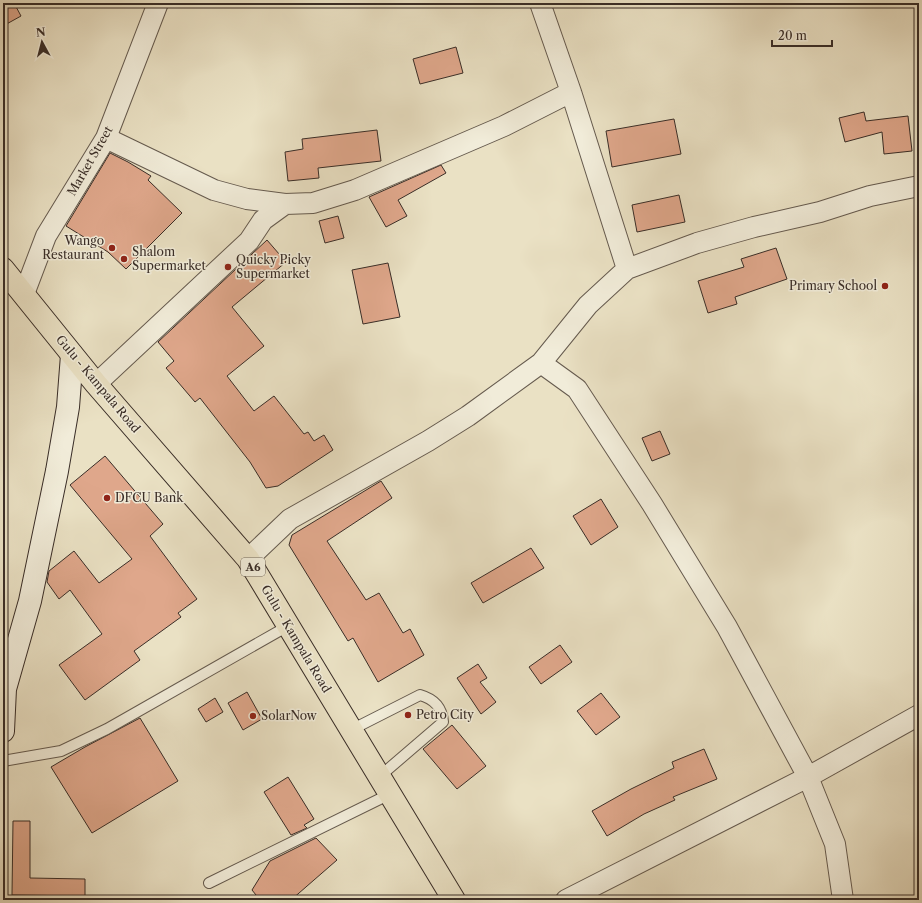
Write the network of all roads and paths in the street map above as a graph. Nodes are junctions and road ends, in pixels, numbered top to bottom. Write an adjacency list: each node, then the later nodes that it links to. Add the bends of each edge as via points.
1 (158, 3): 4 (street, Market Street)
2 (540, 3): 3 (street)
3 (571, 92): 6 (street, via 504,126 355,190 313,203); 8 (street)
4 (106, 138): 6 (street, via 214,190 247,199); 9 (street, Market Street, via 46,236)
5 (919, 186): 8 (street, via 870,196 820,212 697,243)
6 (285, 204): 12 (street, via 263,220 248,241)
7 (3, 269): 9 (main road, Gulu - Kampala Road / A6)
8 (628, 269): 11 (street, via 588,305)
9 (24, 294): 10 (main road, Gulu - Kampala Road / A6)
10 (72, 355): 12 (main road, Gulu - Kampala Road / A6); 15 (street, via 68,407 55,479 30,601)
11 (541, 363): 13 (street, via 468,416 428,441 290,519); 20 (street, via 577,389 609,437 727,627)
12 (96, 384): 13 (main road, Gulu - Kampala Road / A6)
13 (248, 559): 14 (main road, Gulu - Kampala Road / A6)
14 (288, 626): 17 (main road, Gulu - Kampala Road / A6); 19 (lane, via 107,729 61,750)
15 (4, 688): 18 (street)
16 (919, 715): 20 (street)
17 (351, 730): 21 (main road, Gulu - Kampala Road / A6); 21 (lane, via 420,695 431,698 442,712 443,722)
18 (3, 731)
19 (3, 761)
20 (808, 777): 24 (street); 25 (street, via 835,844)
21 (384, 785): 22 (lane); 23 (main road, Gulu - Kampala Road / A6)
22 (208, 883)
23 (454, 900)
24 (566, 900)
25 (843, 900)

